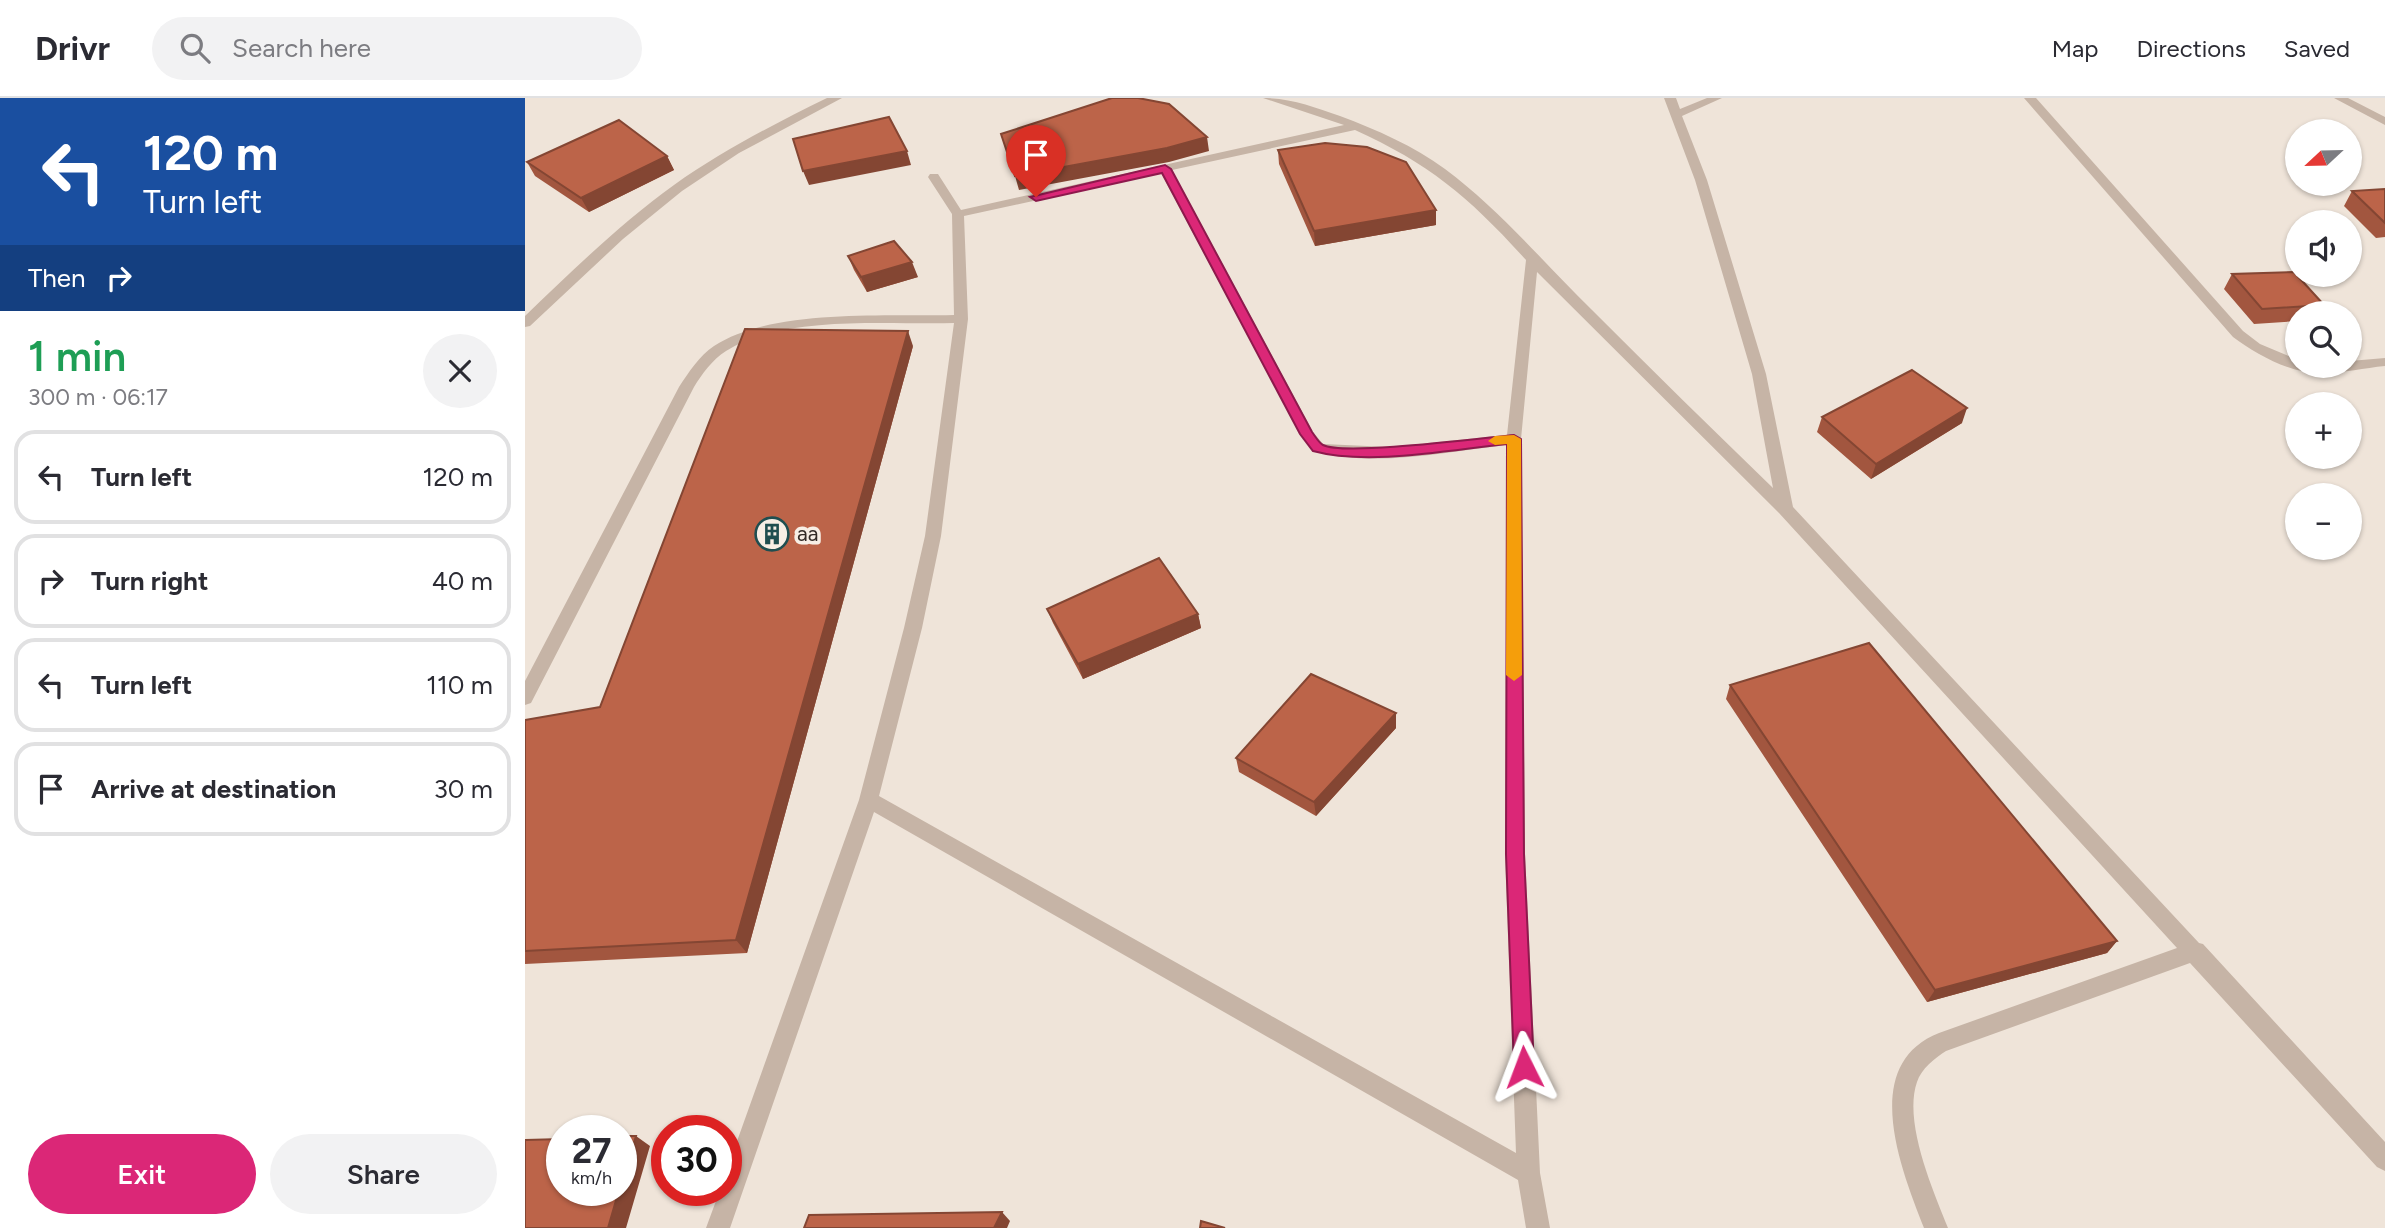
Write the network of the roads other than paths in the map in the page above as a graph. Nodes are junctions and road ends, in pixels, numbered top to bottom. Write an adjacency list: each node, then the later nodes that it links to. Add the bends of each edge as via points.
1 (837, 98): 15 (street, via 794,118 679,187)
2 (1269, 98): 9 (street)
3 (1670, 98): 7 (street)
4 (1716, 98): 7 (street)
5 (2030, 98): 16 (street, via 2238,334)
6 (2340, 98): 8 (street)
7 (1678, 114): 20 (street, via 1759,374)
8 (2385, 122)
9 (1356, 126): 10 (street); 13 (street, via 1440,171 1489,212)
10 (1165, 169): 12 (street); 19 (street, via 1318,448 1373,452)
11 (934, 177): 12 (street)
12 (958, 214): 14 (street)
13 (1532, 259): 19 (street); 20 (street)
14 (961, 319): 21 (street, via 783,326 711,355 695,374 631,490); 22 (street, via 933,536)
15 (525, 323)
16 (2285, 359)
17 (2385, 362): 18 (street)
18 (2362, 365)
19 (1514, 439): 25 (street, via 1515,854)
20 (1785, 509): 23 (street)
21 (525, 698)
22 (869, 800): 25 (street); 26 (street)
23 (2196, 951): 24 (street); 28 (street, via 1924,1052 1905,1084 1905,1109 1909,1145)
24 (2385, 1159)
25 (1528, 1173): 27 (street)
26 (718, 1228)
27 (1538, 1228)
28 (1936, 1228)

